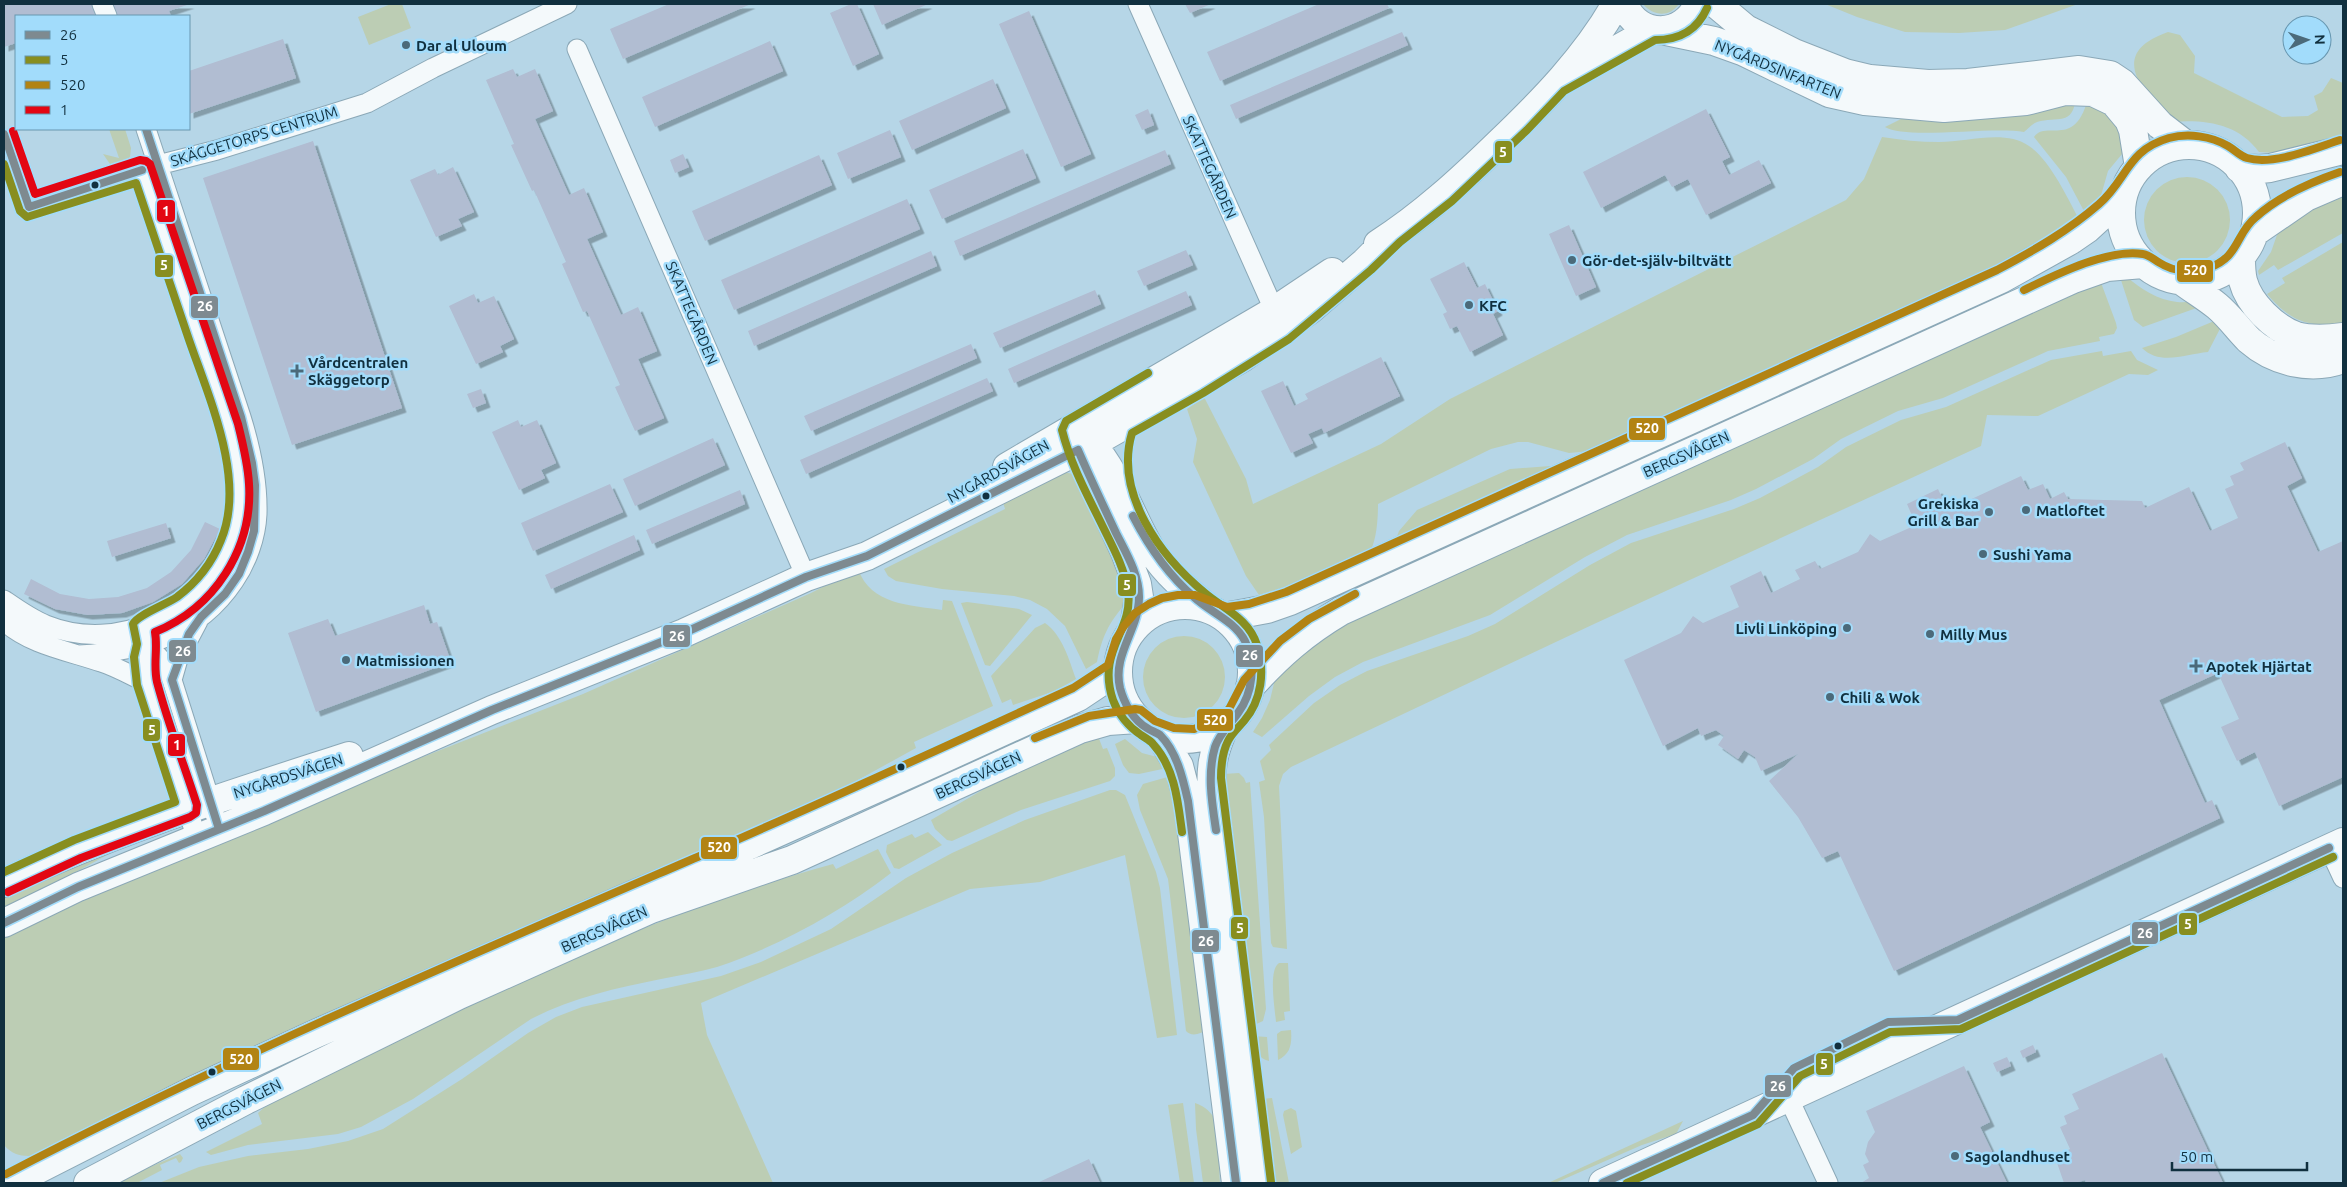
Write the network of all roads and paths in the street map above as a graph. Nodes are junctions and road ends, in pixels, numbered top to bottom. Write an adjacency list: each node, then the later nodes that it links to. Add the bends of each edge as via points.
1 (567, 4): 13 (street, SKÄGGETORPS CENTRUM, via 367,103 217,150)
2 (1138, 4): 22 (street, SKATTEGÅRDEN)
3 (1616, 4): 9 (street, NYGÅRDSVÄGEN, via 1606,22)
4 (1624, 4): 7 (street, via 1637,23)
5 (1698, 4): 7 (street, NYGÅRDSVÄGEN, via 1689,20 1674,29)
6 (1716, 4): 11 (street, NYGÅRDSINFARTEN, via 1746,29 1794,53 1845,74 1870,79 1968,84 2080,70 2110,75 2122,83 2160,125)
7 (1659, 31): 9 (street, NYGÅRDSVÄGEN); 14 (street, NYGÅRDSINFARTEN, via 1742,51 1830,93 1874,103 1944,108 2026,101 2065,92 2093,92 2114,102 2129,120)
8 (577, 49): 28 (street, SKATTEGÅRDEN)
9 (1558, 83): 22 (street, NYGÅRDSVÄGEN, via 1444,194 1393,234 1321,279)
10 (146, 130): 13 (street, SKÄGGETORPS CENTRUM)
11 (2186, 145): 14 (street, via 2165,150); 15 (street, via 2220,153)
12 (2343, 150): 15 (street, via 2270,168)
13 (150, 167): 32 (street, SKÄGGETORPS CENTRUM, via 241,416 251,449 255,480 257,516 246,562 226,594); 34 (street, SKÄGGETORPS CENTRUM, via 230,435 241,485 232,542 210,580 181,608)
14 (2139, 167): 17 (street)
15 (2239, 168): 18 (street, via 2255,198)
16 (2343, 181): 18 (street, via 2306,197)
17 (2123, 196): 20 (street, via 2121,221 2124,233); 30 (street, BERGSVÄGEN, via 2071,240 2001,279 1290,601 1267,609)
18 (2255, 232): 19 (street)
19 (2241, 257): 21 (street, via 2215,276); 23 (street, via 2243,282 2249,294 2262,312 2280,328 2296,336 2315,339)
20 (2143, 264): 21 (street, via 2168,278); 39 (street, BERGSVÄGEN, via 2108,267 2073,279 1341,611 1300,637)
21 (2182, 281): 24 (street, via 2217,306 2250,340 2270,355 2316,364)
22 (1279, 321): 25 (street, NYGÅRDSVÄGEN, via 1205,380); 26 (street, NYGÅRDSVÄGEN)
23 (2343, 337)
24 (2343, 359)
25 (1124, 426): 26 (street, NYGÅRDSVÄGEN); 27 (street, via 1117,457)
26 (1081, 441): 27 (street); 28 (street, NYGÅRDSVÄGEN, via 867,556); 33 (street, via 1137,584 1139,598)
27 (1120, 490): 30 (street, via 1152,551 1181,586)
28 (806, 577): 40 (street, NYGÅRDSVÄGEN, via 684,632)
29 (4, 600): 34 (street, SKÄGGETORPS CENTRUM, via 34,619 66,631)
30 (1216, 613): 33 (street, via 1188,604 1168,606 1155,611); 39 (street, via 1236,628 1248,648 1252,671)
31 (4, 621): 35 (street, SKÄGGETORPS CENTRUM, via 28,637)
32 (198, 622): 34 (street, SKÄGGETORPS CENTRUM); 37 (street, SKÄGGETORPS CENTRUM, via 178,659)
33 (1134, 627): 36 (street, via 1122,648)
34 (145, 635): 35 (street, SKÄGGETORPS CENTRUM, via 110,653); 37 (street); 38 (street)
35 (80, 655): 38 (street, SKÄGGETORPS CENTRUM)
36 (1117, 671): 42 (street, via 1122,697); 50 (street, BERGSVÄGEN, via 1078,696 940,760 289,1046)
37 (172, 680): 43 (street)
38 (147, 683): 43 (street)
39 (1250, 687): 41 (street, via 1237,715)
40 (492, 710): 43 (street, NYGÅRDSVÄGEN); 44 (street, NYGÅRDSVÄGEN)
41 (1225, 726): 42 (street, via 1193,738 1176,738); 53 (street, via 1211,761 1212,800)
42 (1148, 727): 51 (street, BERGSVÄGEN, via 1108,721 1080,729 792,860 602,929 442,1003); 52 (street, via 1179,766 1188,801)
43 (198, 805): 44 (street); 47 (street, NYGÅRDSVÄGEN, via 77,849)
44 (208, 834): 48 (street, NYGÅRDSVÄGEN, via 78,887)
45 (2336, 845): 46 (street); 49 (street)
46 (2343, 878)
47 (4, 883)
48 (4, 923)
49 (1789, 1099): 54 (street); 55 (street)
50 (12, 1178)
51 (88, 1183)
52 (1236, 1183)
53 (1261, 1183)
54 (1603, 1183)
55 (1828, 1183)

